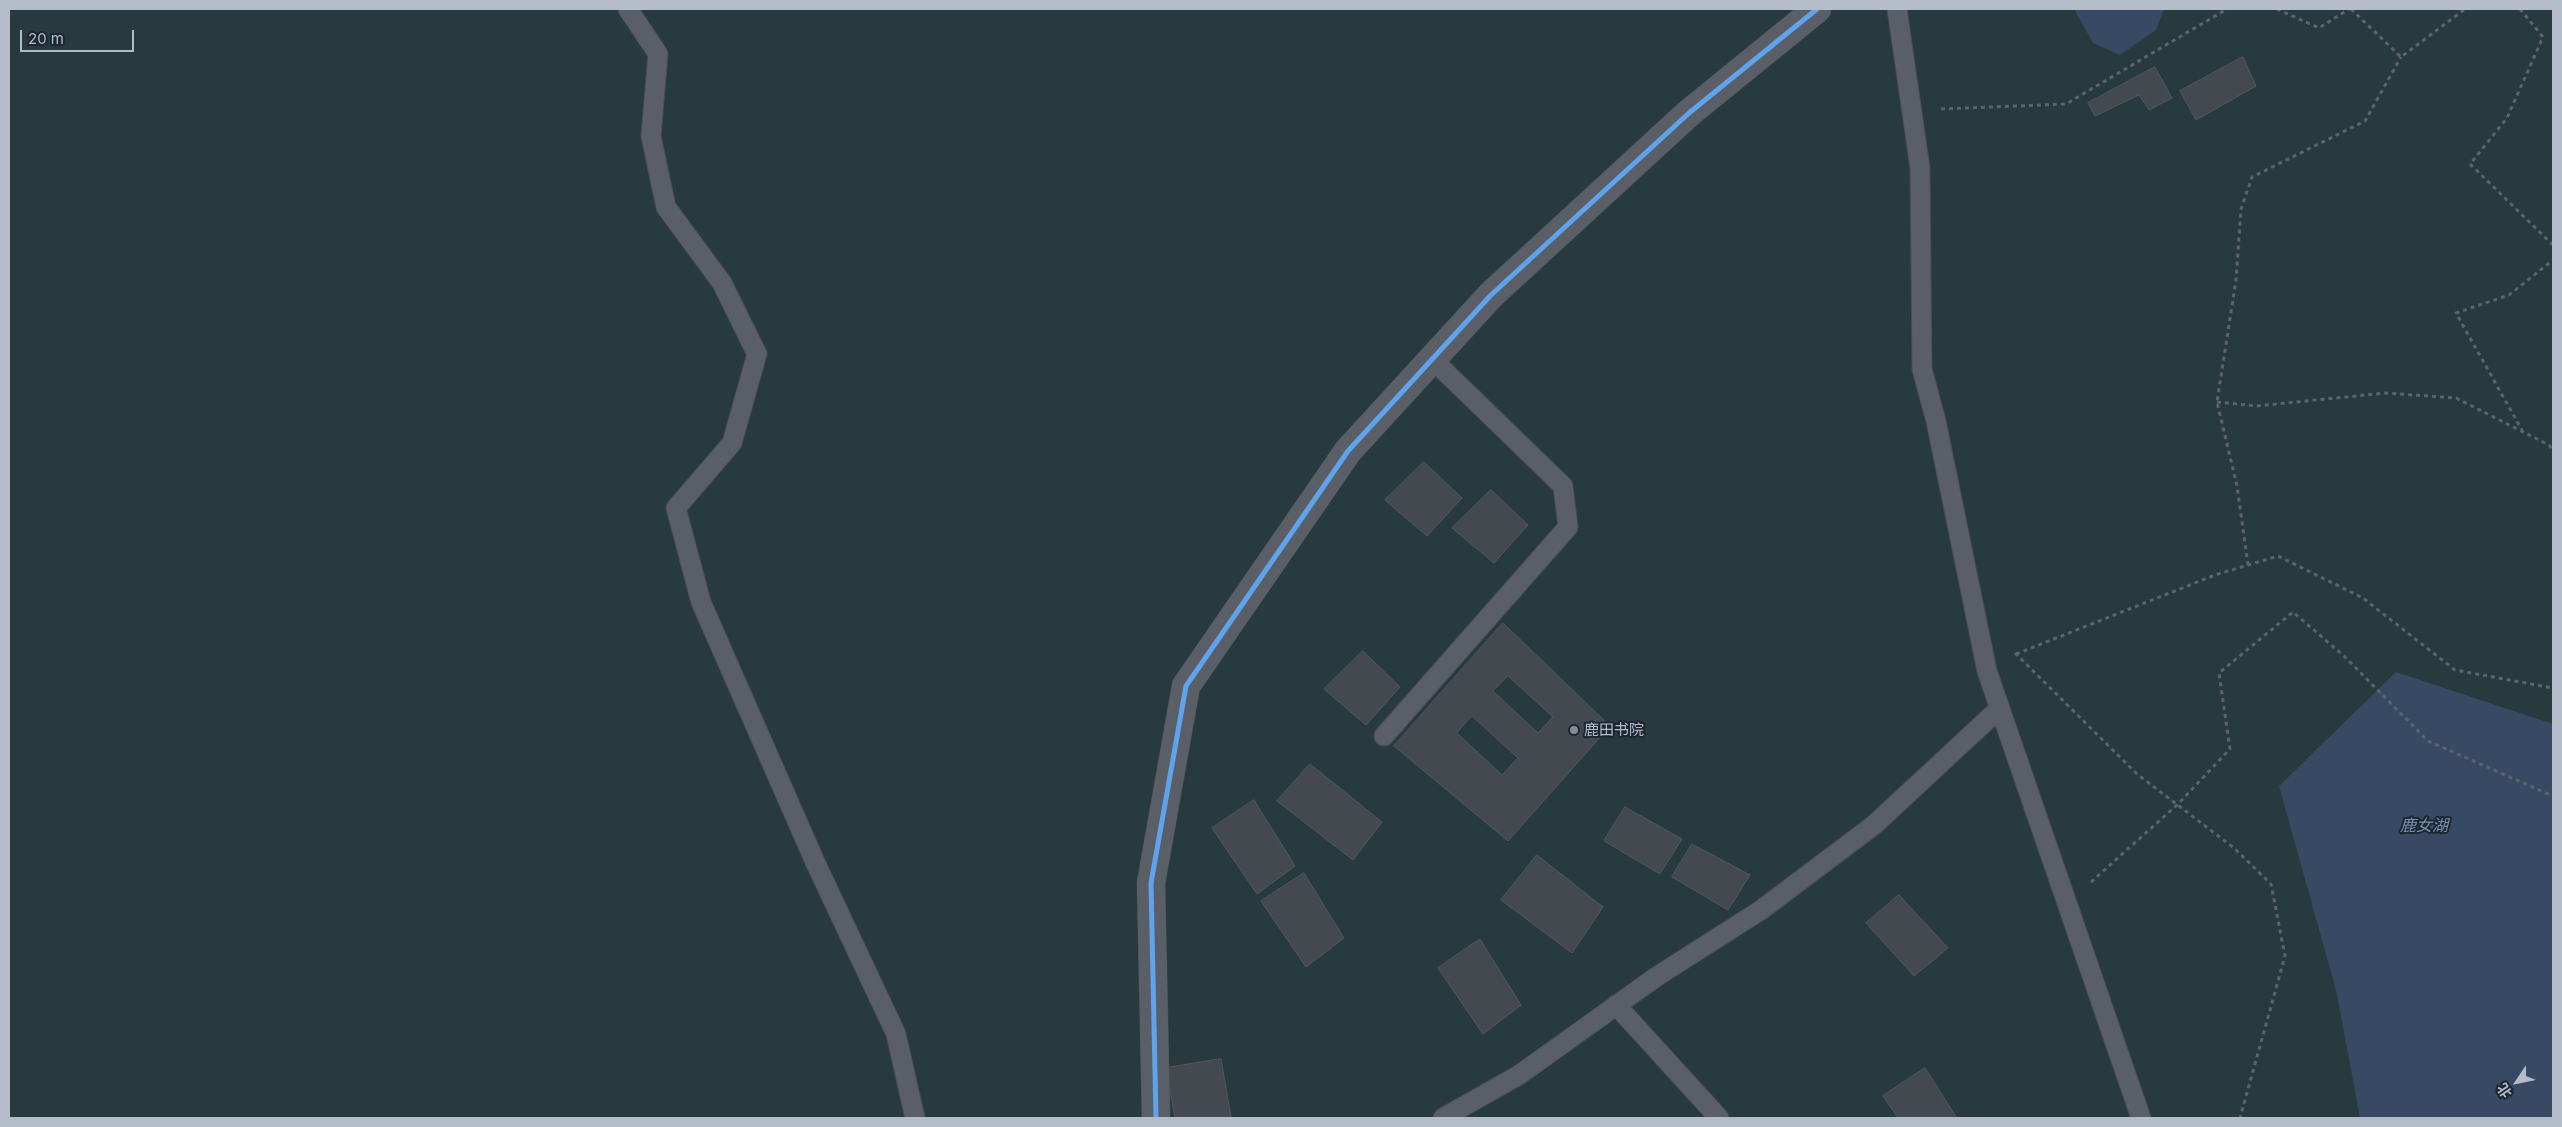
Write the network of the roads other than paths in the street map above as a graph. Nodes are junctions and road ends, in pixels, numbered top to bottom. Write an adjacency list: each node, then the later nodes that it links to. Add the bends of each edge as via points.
1 (628, 9): 8 (lane, via 658,54 651,136 666,207 722,283 757,354 732,443 676,508 701,602 816,864 896,1034)
2 (1817, 9): 4 (street, via 1688,113 1491,295)
3 (1896, 9): 5 (lane, via 1920,168 1922,369 1936,421 1987,671)
4 (1432, 359): 6 (lane, via 1563,486 1568,527); 9 (street, via 1348,451 1186,686 1151,884)
5 (2000, 708): 7 (lane, via 1874,825 1761,910); 12 (lane)
6 (1384, 736)
7 (1616, 1005): 10 (lane, via 1519,1075); 11 (lane)
8 (915, 1118)
9 (1156, 1118)
10 (1443, 1118)
11 (1718, 1118)
12 (2141, 1118)

